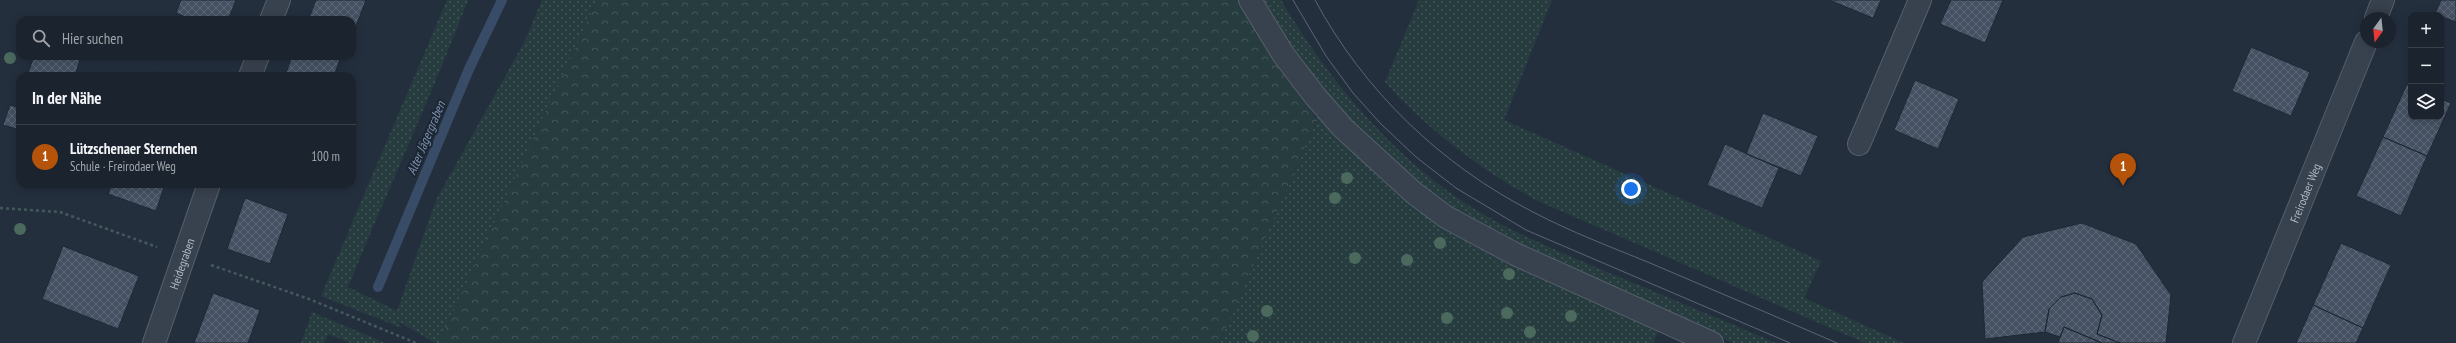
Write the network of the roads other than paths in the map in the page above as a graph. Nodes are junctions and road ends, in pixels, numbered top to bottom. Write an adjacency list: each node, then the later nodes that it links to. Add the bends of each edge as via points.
1 (279, 0): 6 (street)
2 (1250, 0): 13 (street, via 1283,54 1343,128 1414,193 1446,217 1515,254)
3 (1920, 0): 10 (street)
4 (2383, 0): 5 (street)
5 (2378, 12)
6 (273, 16)
7 (2364, 48): 14 (street, Freirodaer Weg)
8 (256, 60): 9 (street)
9 (252, 72)
10 (1860, 144)
11 (208, 188): 12 (street, Heidegraben)
12 (154, 343)
13 (1712, 343)
14 (2244, 343)

